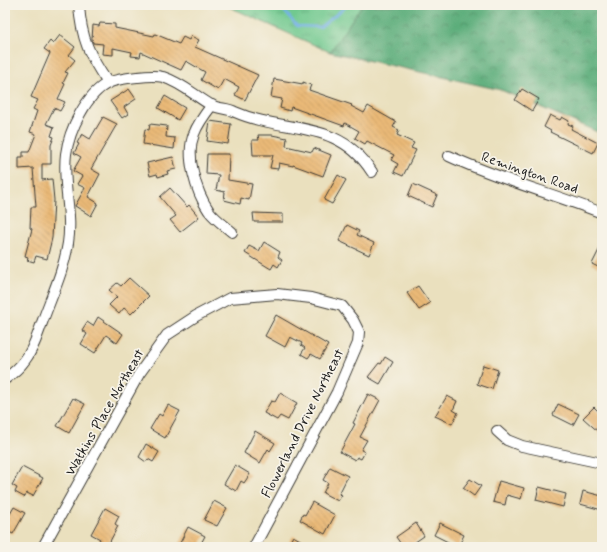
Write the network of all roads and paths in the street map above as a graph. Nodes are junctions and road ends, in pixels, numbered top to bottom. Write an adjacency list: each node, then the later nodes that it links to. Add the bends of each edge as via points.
1 (78, 5): 2 (street, via 83,35 91,58)
2 (108, 83): 3 (street, via 124,78 162,77 188,88); 9 (street, via 90,99 76,121 69,140 65,169 70,221 64,262 26,359)
3 (212, 105): 5 (street, via 232,110 253,120 308,129 342,141 358,154); 7 (street, via 193,135 191,167 208,210)
4 (449, 156): 6 (street, Remington Road, via 480,170)
5 (372, 172)
6 (602, 213)
7 (232, 232)
8 (277, 294): 12 (street, Watkins Place Northeast, via 230,298 167,335 140,374); 13 (street, Flowerland Drive Northeast, via 310,298 342,306 359,332 358,343 337,392)
9 (5, 379)
10 (497, 431): 11 (street, via 507,440 522,446)
11 (602, 463)
12 (43, 547)
13 (254, 547)

